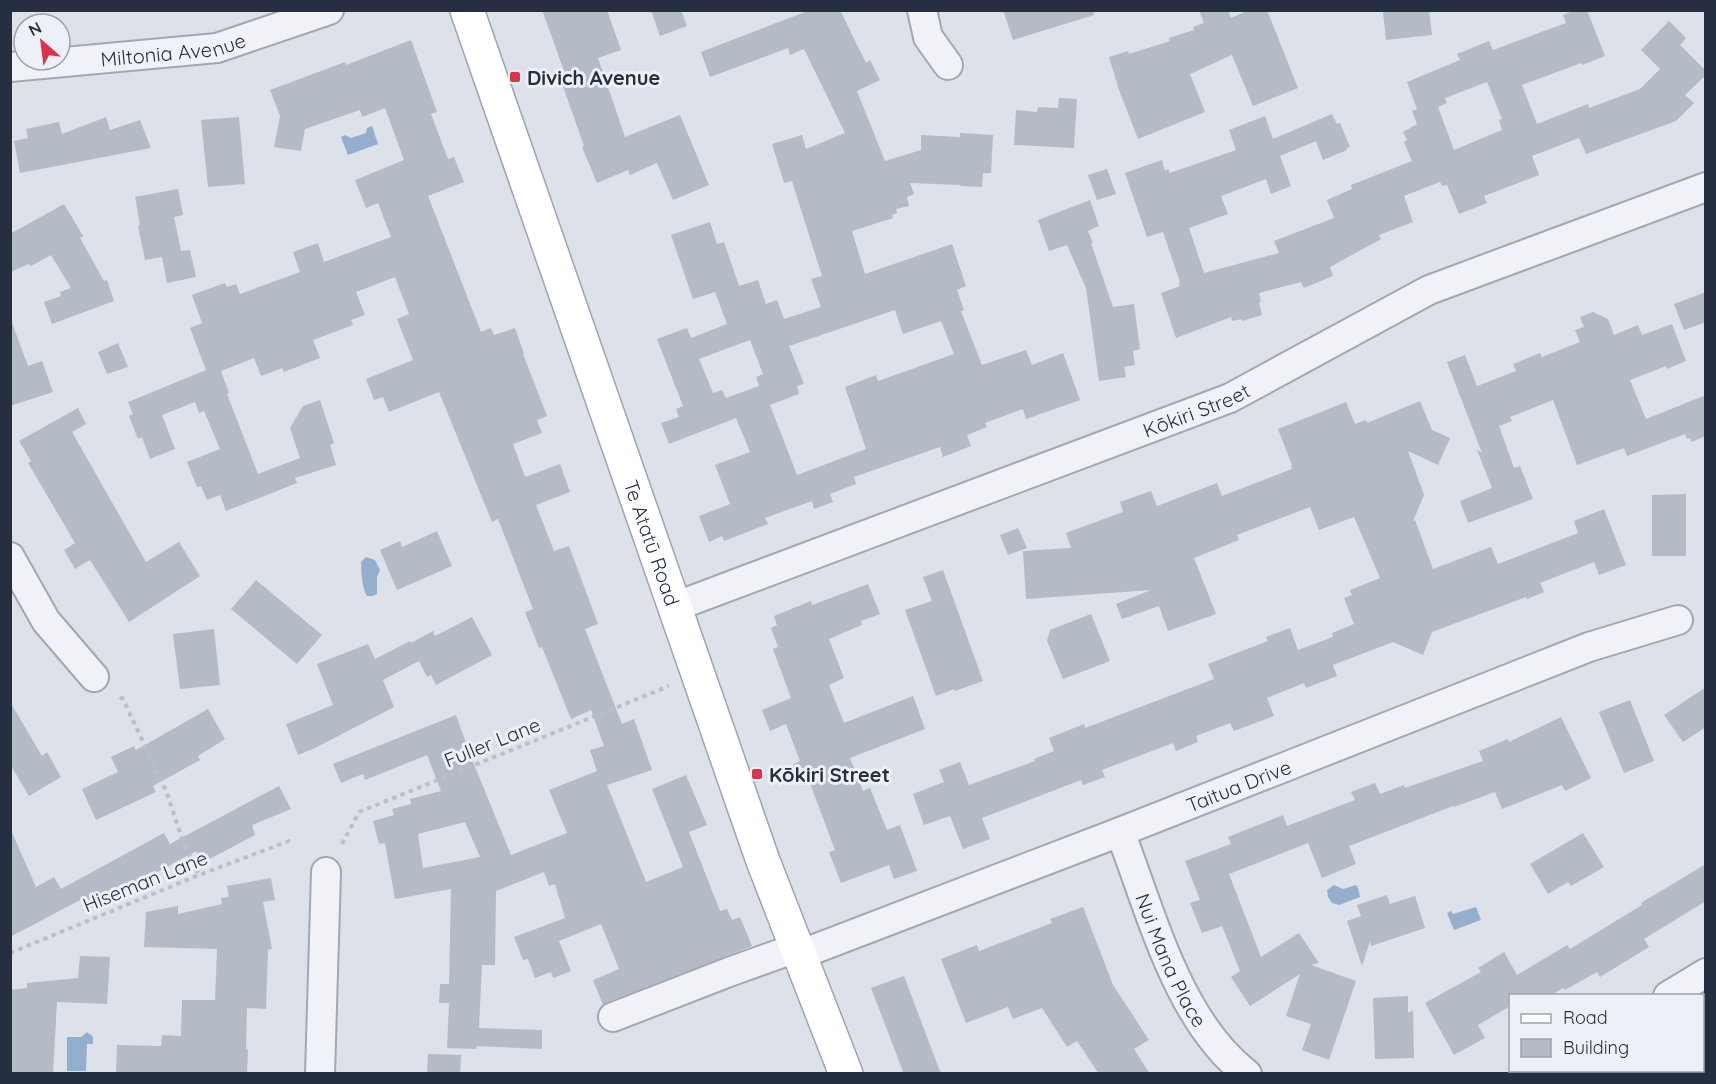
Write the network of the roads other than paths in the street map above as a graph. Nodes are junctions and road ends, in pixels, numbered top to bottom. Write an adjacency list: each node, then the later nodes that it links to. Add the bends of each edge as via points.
1 (329, 10): 5 (street, Miltonia Avenue, via 217,48)
2 (467, 10): 8 (main road, Te Atatū Road)
3 (922, 10): 4 (street, via 928,37)
4 (948, 65)
5 (10, 67)
6 (1706, 187): 8 (street, Kōkiri Street, via 1429,290 1230,398)
7 (10, 557): 10 (street, via 46,621)
8 (674, 607): 13 (main road, Te Atatū Road)
9 (1678, 620): 11 (street, Taitua Drive, via 1589,647)
10 (94, 677)
11 (1120, 832): 13 (street, Taitua Drive); 19 (street, Nui Mana Place, via 1184,993 1200,1022)
12 (326, 872): 17 (street)
13 (798, 952): 16 (street, Taitua Drive, via 737,969); 18 (main road, Te Atatū Road)
14 (1706, 973): 15 (street)
15 (1671, 994)
16 (613, 1017)
17 (320, 1074)
18 (846, 1074)
19 (1247, 1074)

